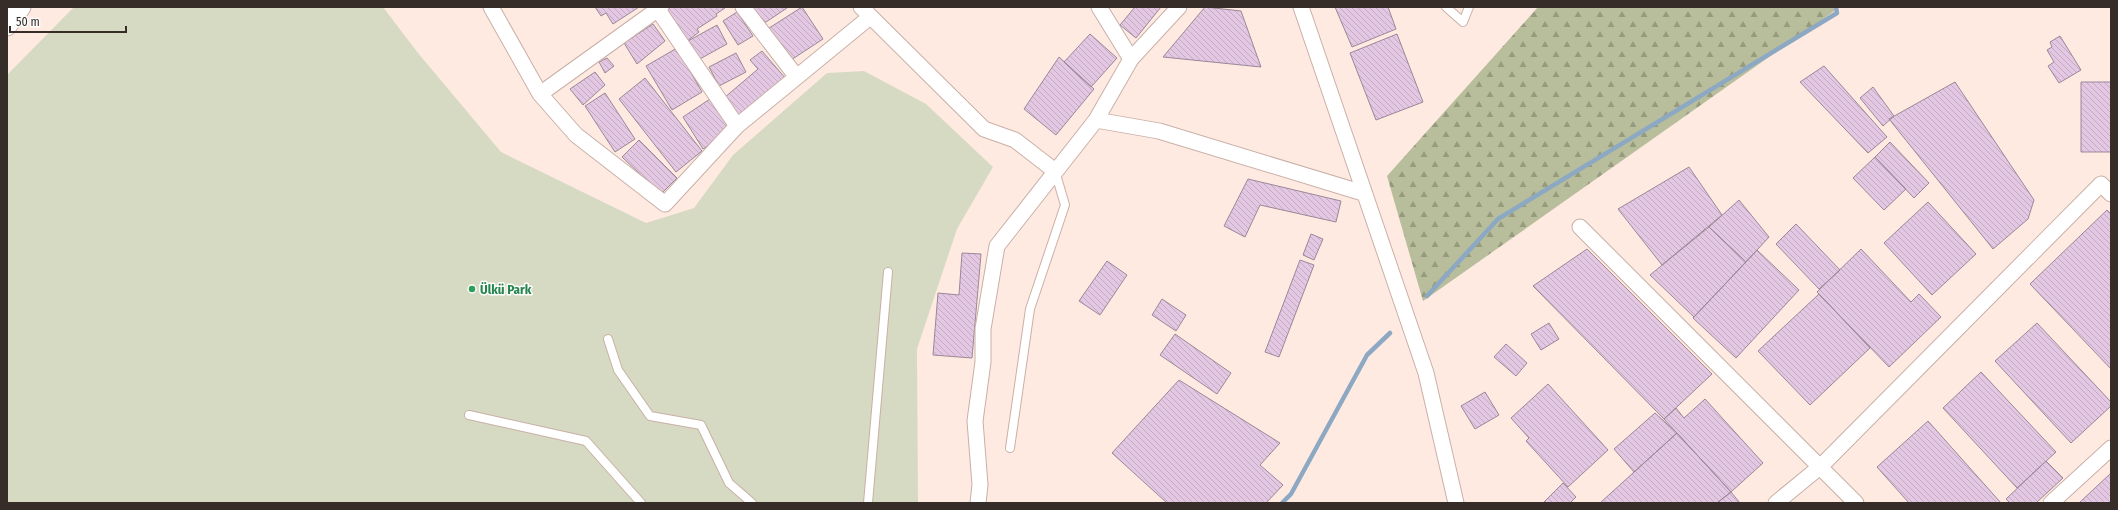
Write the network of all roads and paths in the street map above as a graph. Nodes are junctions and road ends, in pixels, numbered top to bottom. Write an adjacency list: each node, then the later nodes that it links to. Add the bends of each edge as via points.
1 (21, 7): 11 (street)
2 (491, 7): 14 (street)
3 (743, 7): 13 (street)
4 (1098, 7): 12 (street)
5 (1179, 7): 12 (street)
6 (1301, 7): 18 (street)
7 (1446, 7): 8 (lane, via 1463,22)
8 (1469, 7)
9 (658, 8): 14 (street); 16 (street)
10 (865, 12): 13 (street); 17 (street, via 984,128 1015,140)
11 (7, 26)
12 (1131, 59): 15 (street)
13 (796, 76): 16 (street)
14 (540, 94): 16 (street, via 576,135 665,204)
15 (1096, 120): 17 (street); 18 (street, via 1159,131)
16 (737, 126)
17 (1055, 171): 24 (lane, via 1065,205 1030,309); 30 (street, via 997,246 982,329 983,362 975,421 980,485)
18 (1363, 193): 31 (street, via 1426,374)
19 (2111, 194): 26 (street, via 2101,184)
20 (1580, 227): 26 (street)
21 (888, 272): 29 (lane)
22 (608, 339): 28 (lane, via 618,370 650,416 701,425 729,483)
23 (469, 415): 27 (lane, via 586,441)
24 (1010, 448)
25 (2111, 448): 34 (street)
26 (1821, 466): 32 (street); 33 (street)
27 (640, 503)
28 (752, 503)
29 (868, 503)
30 (978, 503)
31 (1456, 503)
32 (1776, 503)
33 (1856, 503)
34 (2051, 503)

